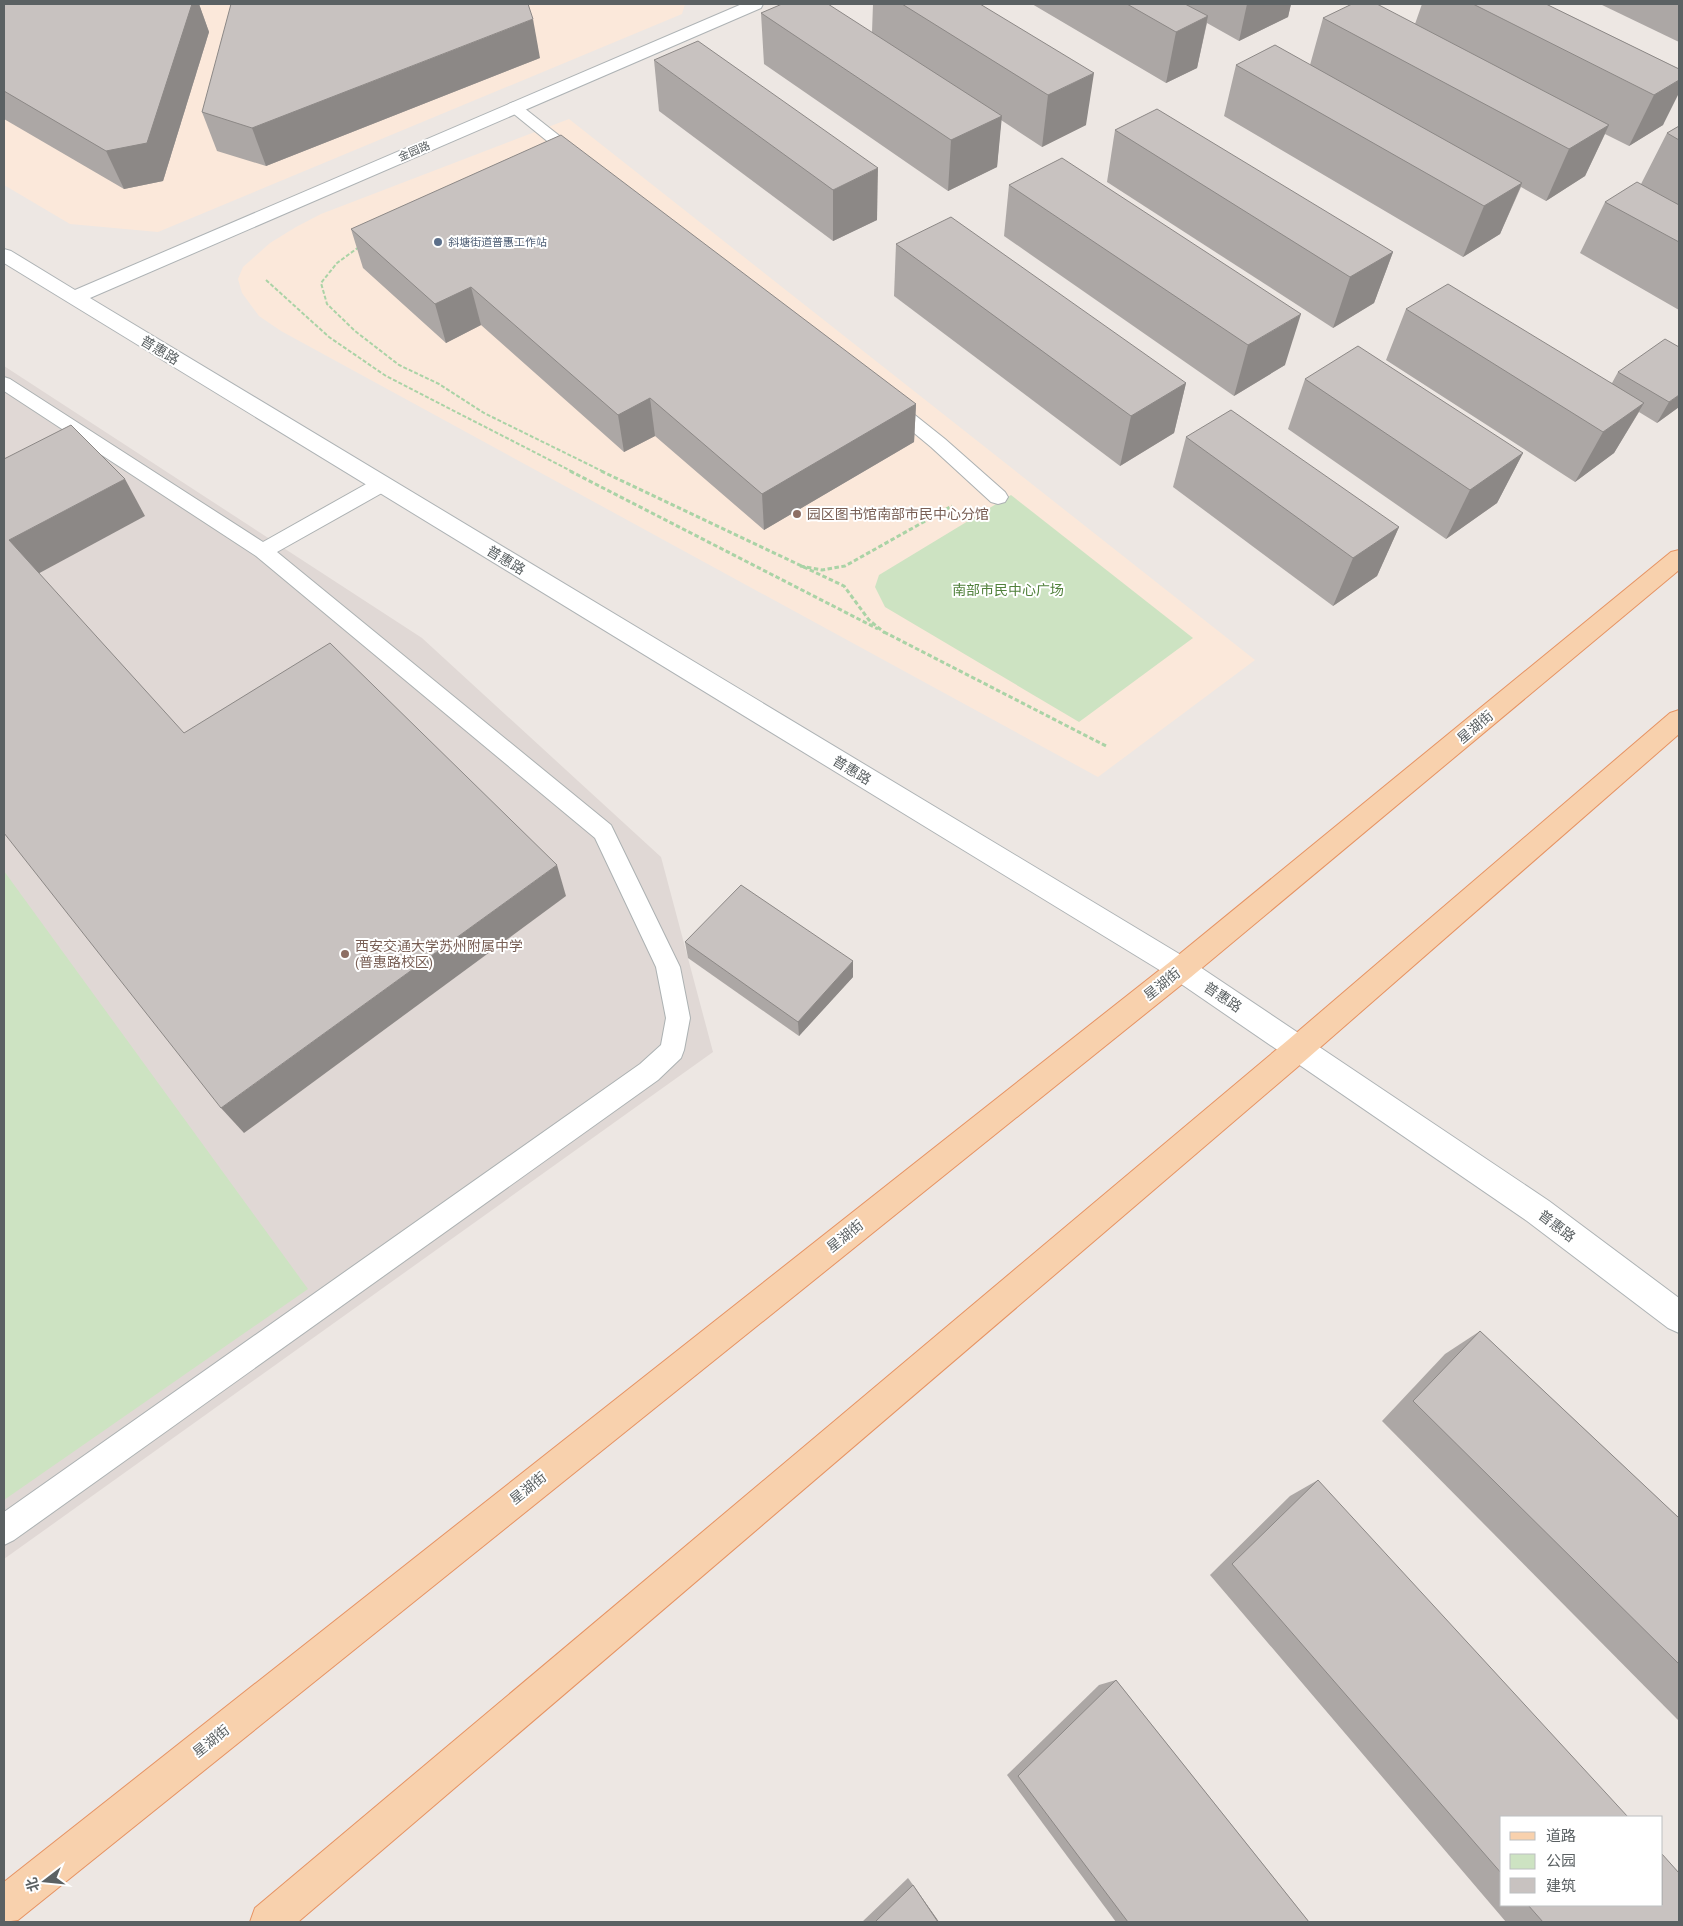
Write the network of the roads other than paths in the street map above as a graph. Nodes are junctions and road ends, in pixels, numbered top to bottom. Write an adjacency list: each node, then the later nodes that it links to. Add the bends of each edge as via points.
1 (748, 5): 2 (main road, 金园路)
2 (514, 108): 3 (lane); 5 (main road, 金园路)
3 (593, 169)
4 (4, 255): 5 (main road, 普惠路)
5 (73, 298): 8 (main road, 普惠路)
6 (4, 383): 10 (lane, via 70,435)
7 (877, 394): 9 (lane, via 938,442)
8 (382, 484): 10 (lane); 13 (main road, 普惠路)
9 (998, 497)
10 (263, 551): 16 (lane, via 603,832 668,968 678,1018 672,1050 641,1078)
11 (1679, 558): 13 (main road, 星湖街)
12 (1679, 720): 14 (main road)
13 (1181, 969): 14 (main road, 普惠路); 17 (main road, 星湖街)
14 (1298, 1049): 15 (main road, 普惠路, via 1538,1211); 18 (main road)
15 (1679, 1317)
16 (4, 1530)
17 (4, 1906)
18 (269, 1922)

